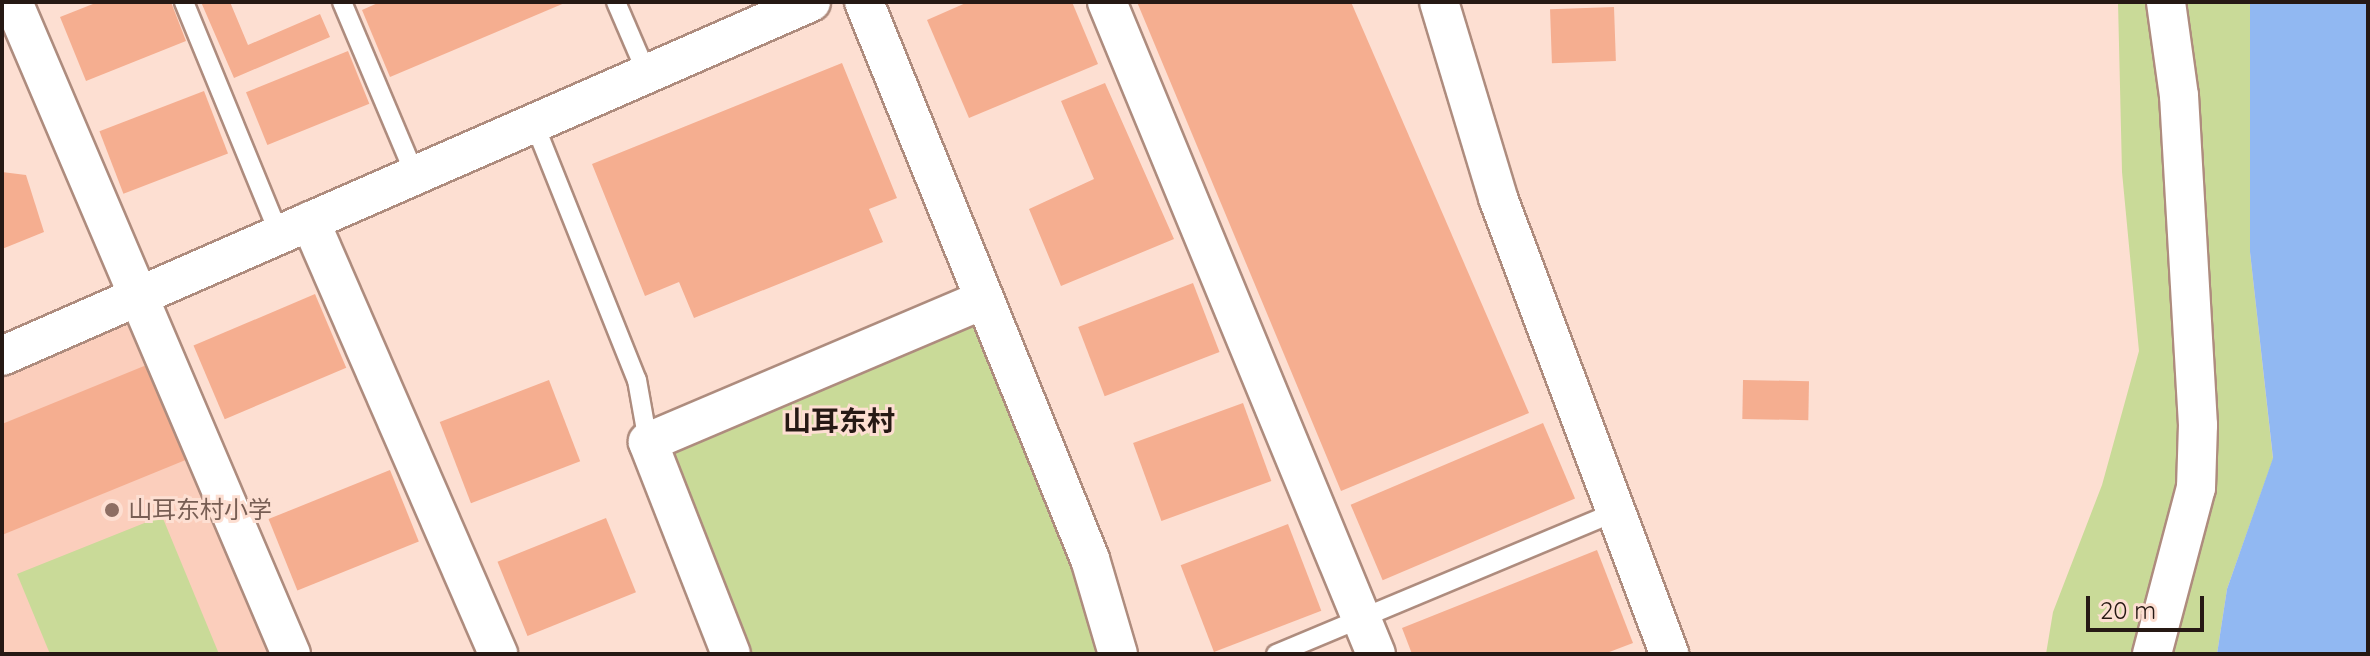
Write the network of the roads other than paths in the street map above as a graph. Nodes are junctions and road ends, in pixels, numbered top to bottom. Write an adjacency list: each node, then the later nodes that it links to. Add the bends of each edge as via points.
1 (13, 2): 14 (street)
2 (184, 2): 13 (lane)
3 (342, 2): 12 (lane)
4 (616, 2): 10 (lane)
5 (811, 2): 10 (street)
6 (864, 2): 15 (street)
7 (1107, 2): 19 (street)
8 (1439, 2): 18 (street, via 1498,198)
9 (2166, 2): 27 (street, via 2179,96 2198,425 2196,488)
10 (647, 74): 11 (street)
11 (534, 123): 12 (street); 17 (lane, via 637,380)
12 (415, 175): 13 (street)
13 (294, 228): 14 (street); 21 (street)
14 (137, 297): 16 (street); 20 (street)
15 (982, 300): 17 (street); 23 (street, via 1090,559)
16 (2, 356)
17 (648, 442): 22 (street)
18 (1615, 512): 19 (lane); 26 (street)
19 (1361, 619): 24 (lane); 25 (street)
20 (291, 654)
21 (498, 654)
22 (731, 654)
23 (1118, 654)
24 (1276, 654)
25 (1376, 654)
26 (1669, 654)
27 (2152, 654)

